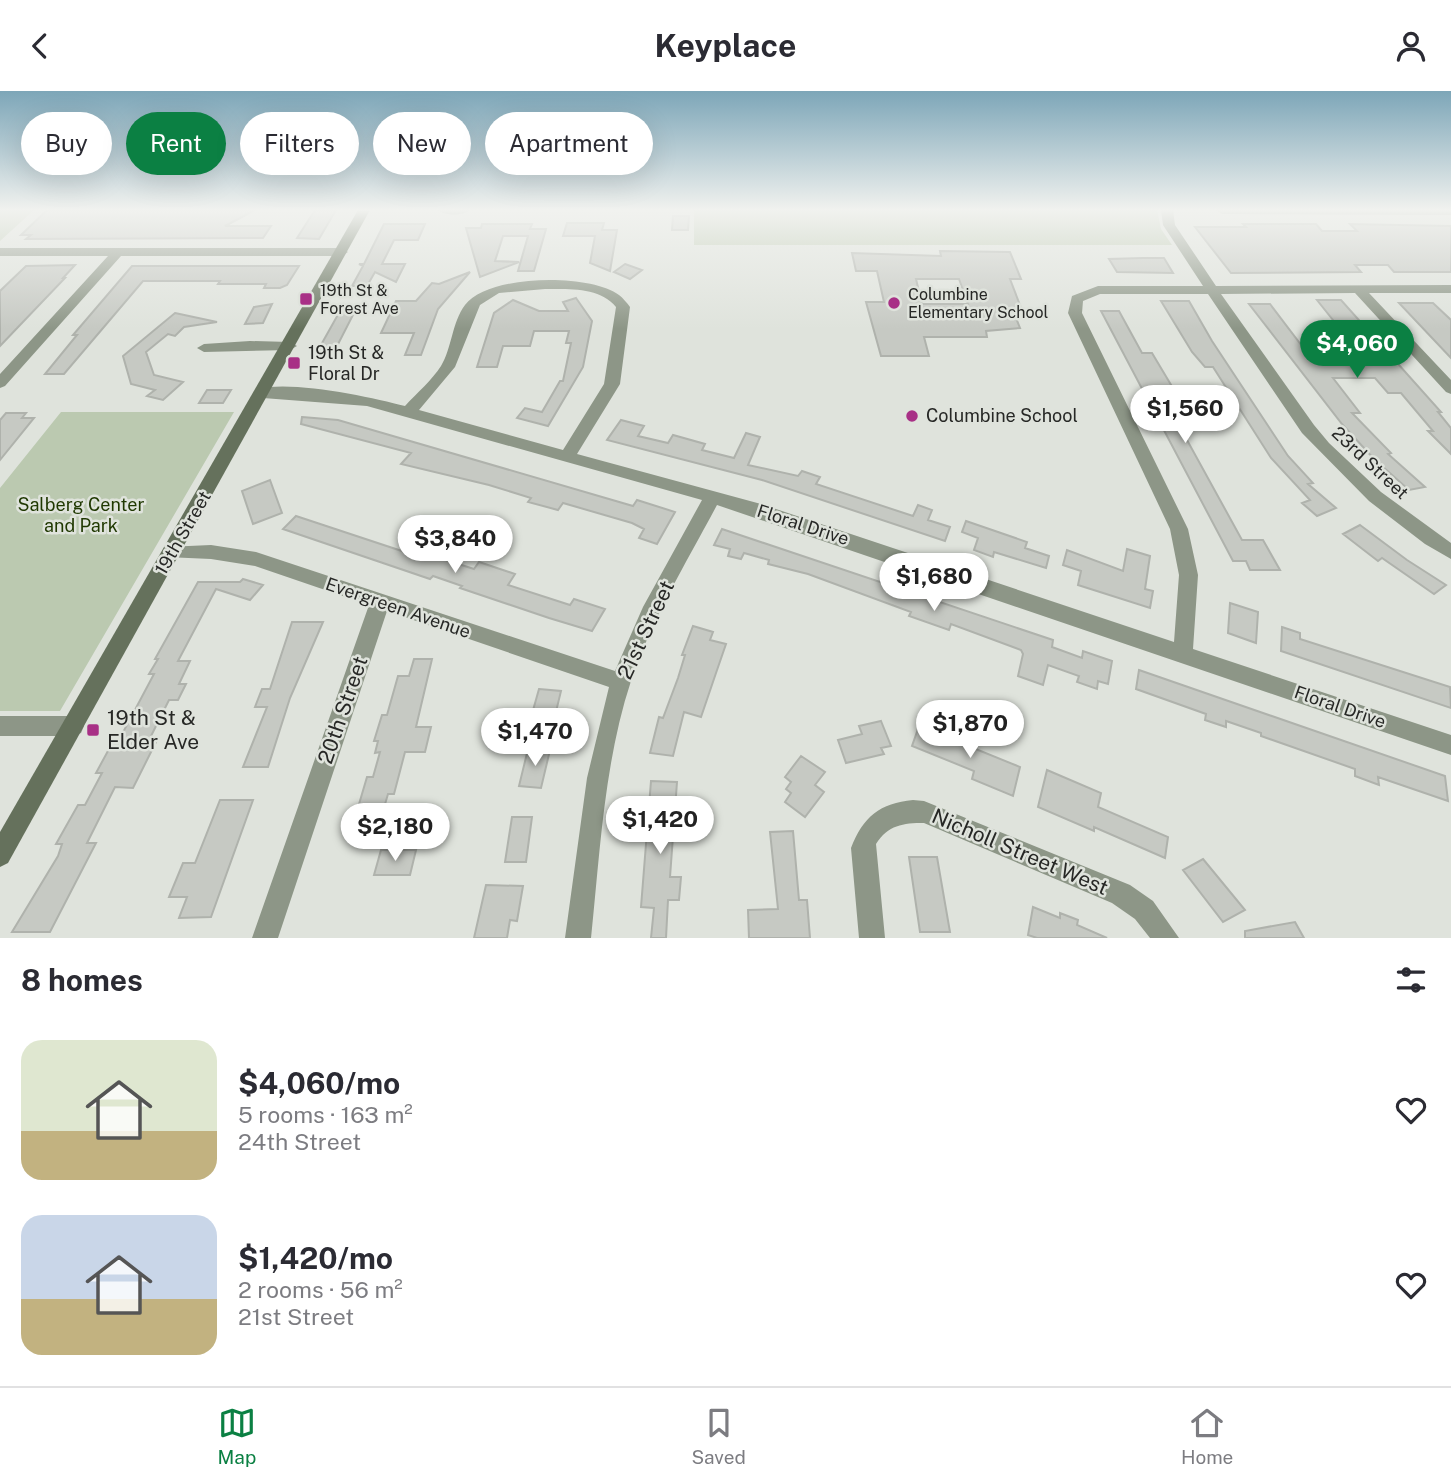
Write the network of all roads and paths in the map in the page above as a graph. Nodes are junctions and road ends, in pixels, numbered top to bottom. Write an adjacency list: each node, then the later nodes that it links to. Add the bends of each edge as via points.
1 (1185, 250): 5 (street, 23rd Street)
2 (0, 252): 3 (street)
3 (118, 252): 4 (street); 10 (street)
4 (342, 252): 8 (street, 19th Street)
5 (1211, 289): 6 (street); 17 (street, 23rd Street, via 1330,456 1394,513); 19 (street, via 1098,290 1079,297 1074,305 1189,554)
6 (1358, 289): 7 (street); 11 (street)
7 (1451, 289)
8 (290, 346): 9 (street); 12 (street, 19th Street)
9 (204, 348)
10 (0, 383)
11 (1451, 389)
12 (263, 393): 13 (street, Floral Drive, via 341,398); 16 (street, 19th Street)
13 (410, 412): 14 (street, Floral Drive); 14 (street, via 448,367 470,308 494,291 584,286 607,291 620,300 623,309 612,384)
14 (567, 456): 15 (street, Floral Drive)
15 (712, 497): 19 (street, Floral Drive); 20 (street, 21st Street, via 638,638)
16 (172, 552): 18 (street, Evergreen Avenue, via 256,559); 22 (street, 19th Street)
17 (1451, 552)
18 (380, 602): 20 (street, Evergreen Avenue); 26 (street, 20th Street)
19 (1183, 652): 23 (street, Floral Drive)
20 (621, 682): 27 (street, 21st Street, via 599,771)
21 (0, 726): 22 (street)
22 (73, 726): 24 (street, 19th Street)
23 (1451, 745)
24 (0, 855)
25 (1159, 928): 28 (street, Nicholl Street West, via 1121,894 924,812 899,811 882,817 866,836 863,848)
26 (265, 938)
27 (578, 938)
28 (872, 938)

